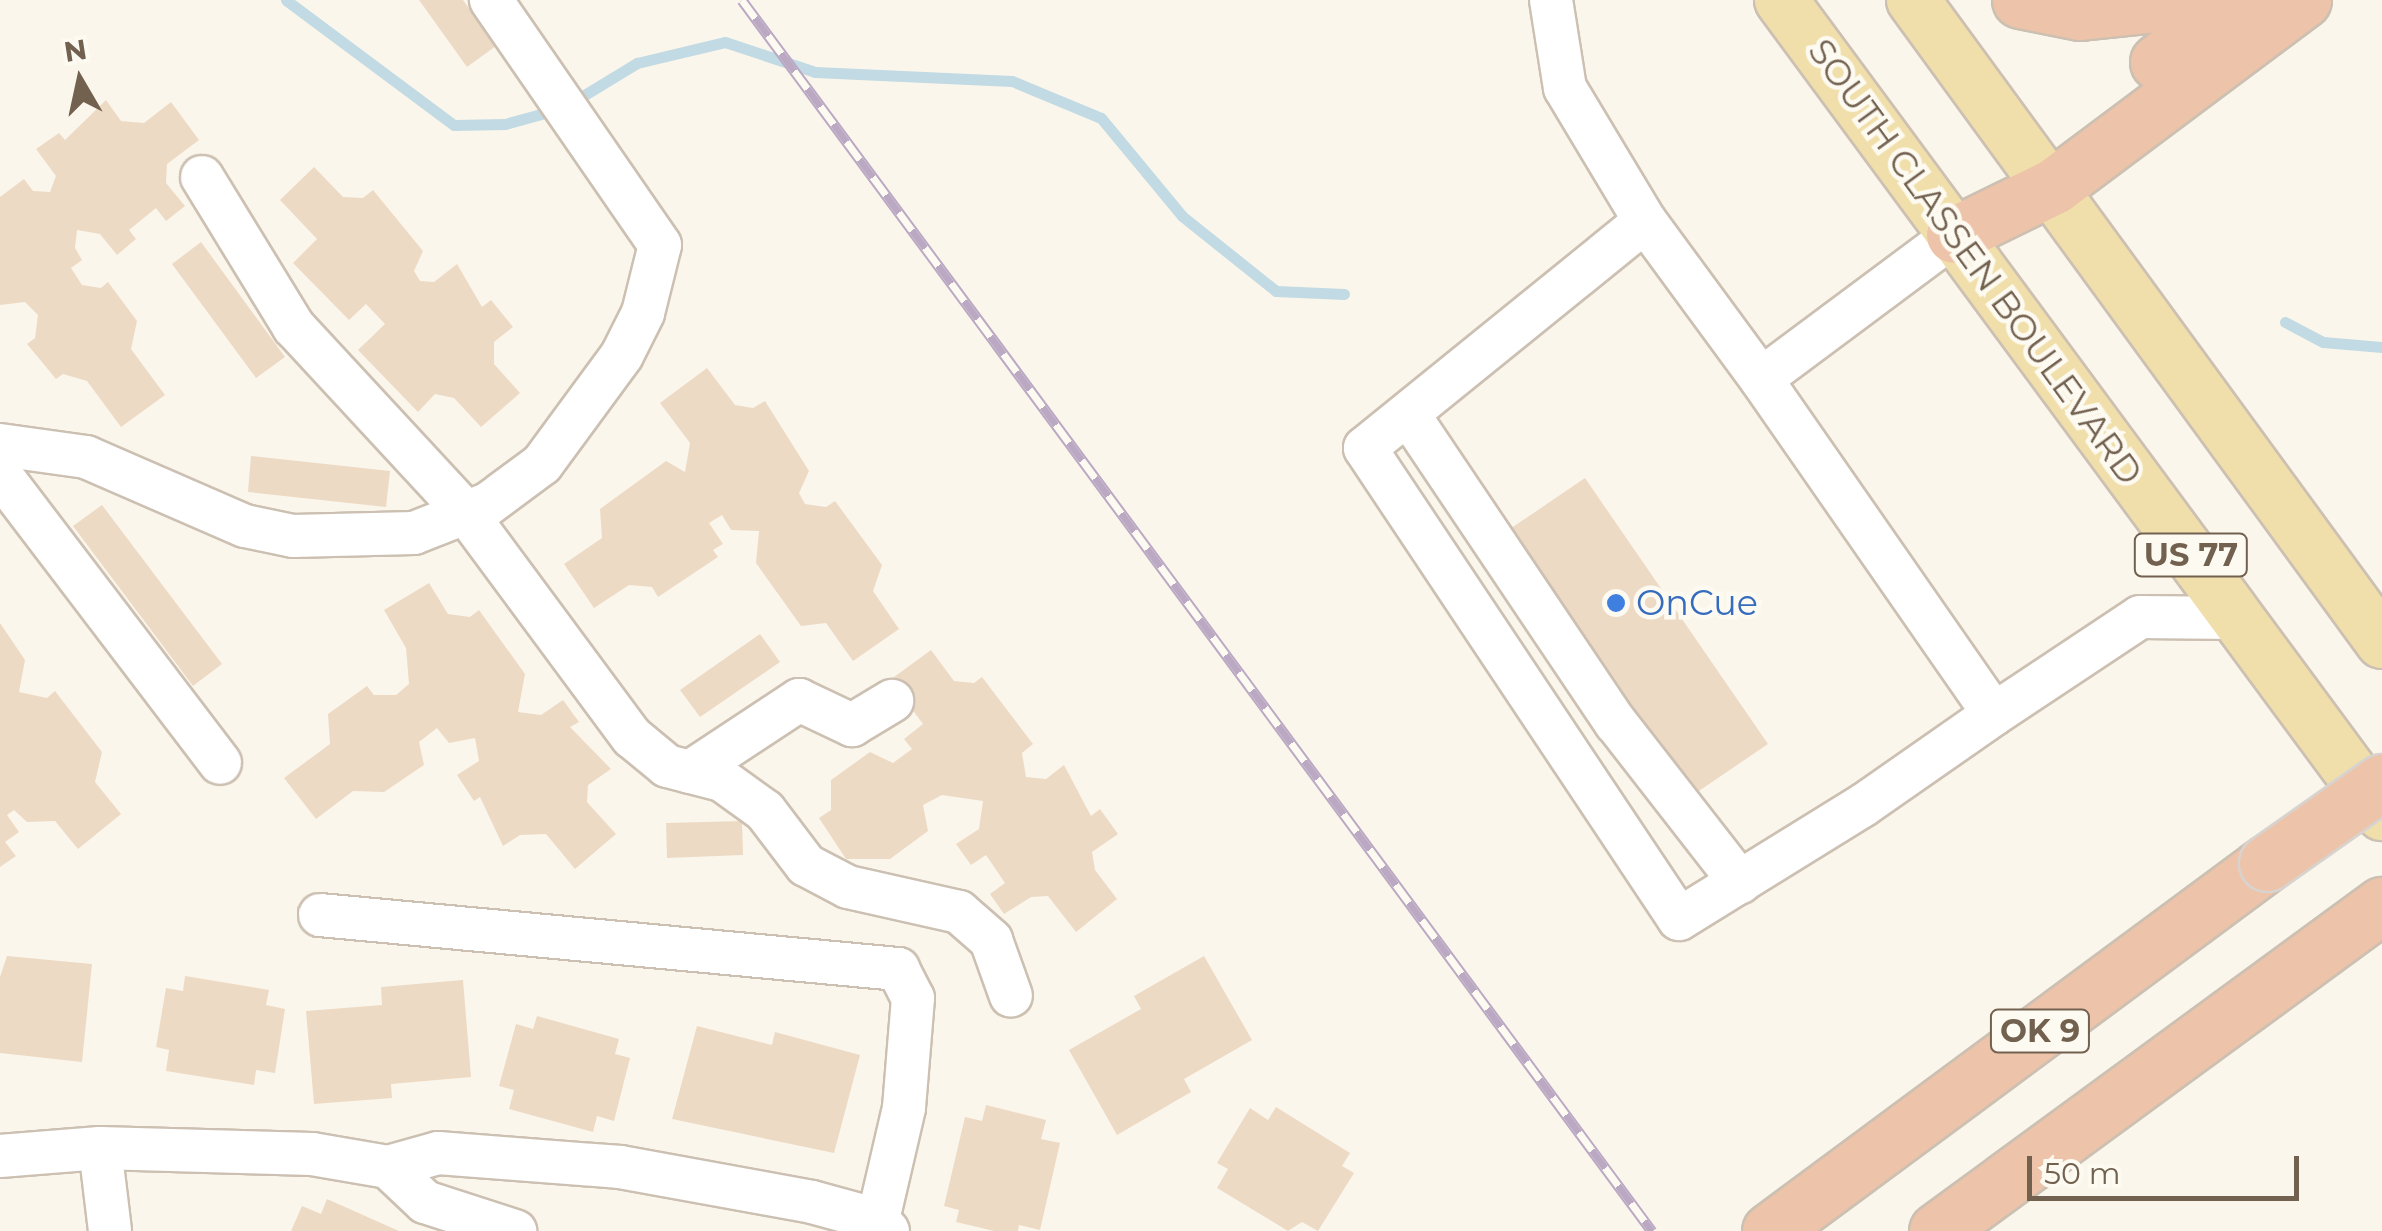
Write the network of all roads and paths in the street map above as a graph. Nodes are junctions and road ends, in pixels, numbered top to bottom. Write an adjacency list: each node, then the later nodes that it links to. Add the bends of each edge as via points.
1 (491, 0): 17 (lane, via 660,246 643,312 622,355 542,464)
2 (1551, 0): 11 (lane, via 1565,88)
3 (1781, 0): 12 (main road, SOUTH CLASSEN BOULEVARD / US 77)
4 (1913, 0): 9 (main road, US 77)
5 (2020, 0): 6 (highway, via 2080,12)
6 (2196, 0)
7 (2238, 0): 9 (highway)
8 (2303, 0): 9 (highway)
9 (2042, 173): 12 (highway); 19 (main road, US 77)
10 (202, 177): 17 (lane, via 294,327)
11 (1646, 222): 13 (lane); 14 (lane)
12 (1954, 235): 13 (lane); 18 (main road, SOUTH CLASSEN BOULEVARD / US 77)
13 (1761, 380): 21 (lane)
14 (1408, 414): 26 (lane, via 1616,723); 26 (lane, via 1366,448 1679,919)
15 (0, 446): 17 (lane, via 86,457 245,526 293,536 414,533)
16 (0, 474): 22 (lane)
17 (466, 513): 23 (lane, via 632,737 667,766)
18 (2237, 618): 21 (lane, via 2140,617); 25 (main road, SOUTH CLASSEN BOULEVARD / US 77)
19 (2382, 642)
20 (892, 701): 23 (lane, via 852,725 799,700)
21 (1994, 714): 26 (lane)
22 (220, 763)
23 (690, 772): 29 (lane, via 722,780 765,811 806,864 848,887 959,912 991,940)
24 (2382, 782): 36 (highway, OK 9, bridge)
25 (2382, 814)
26 (1740, 882)
27 (2382, 905): 37 (highway, OK 9)
28 (320, 915): 33 (lane, via 898,968 913,998)
29 (1011, 996)
30 (100, 1148): 31 (lane); 32 (lane, via 312,1154); 34 (lane)
31 (0, 1156)
32 (388, 1168): 33 (lane, via 438,1153 620,1167); 35 (lane, via 425,1202)
33 (883, 1225)
34 (110, 1231)
35 (514, 1231)
36 (1770, 1231)
37 (1938, 1231)

